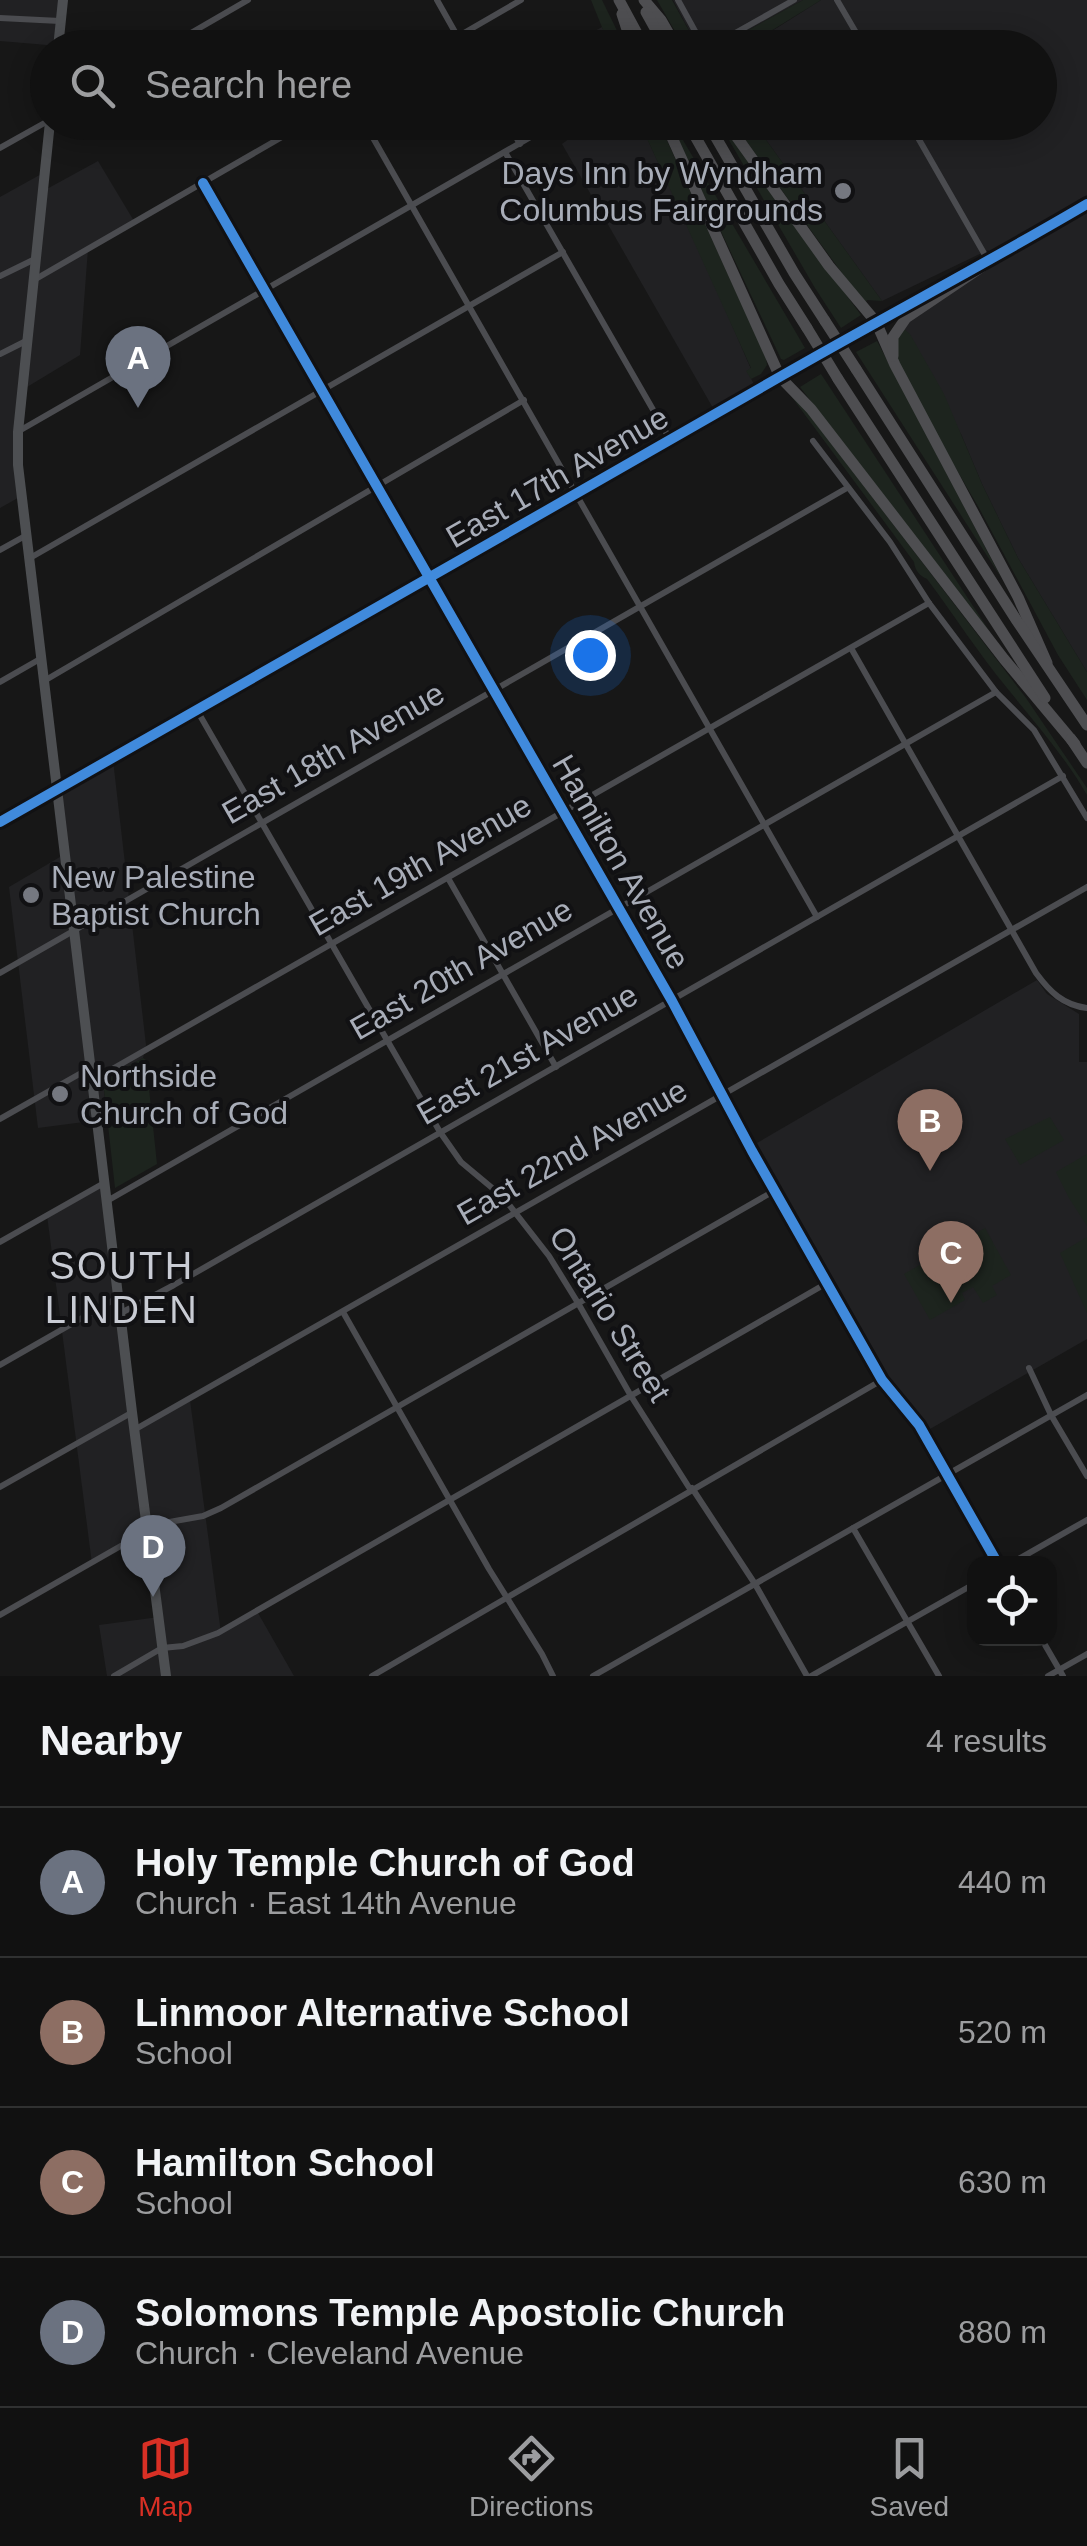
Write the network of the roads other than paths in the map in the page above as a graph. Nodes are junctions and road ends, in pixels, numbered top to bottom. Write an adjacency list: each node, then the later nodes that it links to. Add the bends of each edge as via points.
1 (63, 0): 11 (main road)
2 (248, 0): 13 (street)
3 (437, 0): 14 (street)
4 (521, 0): 15 (street)
5 (619, 0): 16 (highway); 17 (highway)
6 (642, 0): 18 (highway); 19 (highway)
7 (678, 0): 20 (street)
8 (794, 0): 21 (street)
9 (837, 0): 22 (street)
10 (0, 18): 11 (street)
11 (61, 22): 12 (main road)
12 (60, 30)
13 (196, 30)
14 (454, 30)
15 (468, 30)
16 (627, 30)
17 (636, 30)
18 (657, 30)
19 (667, 30)
20 (694, 30)
21 (741, 30)
22 (854, 30)
23 (30, 132): 35 (street)
24 (47, 140): 41 (main road)
25 (277, 140): 37 (street)
26 (374, 140): 39 (street)
27 (518, 140): 34 (street)
28 (527, 140): 34 (street)
29 (673, 140): 51 (highway)
30 (697, 140): 77 (highway, bridge, via 838,379)
31 (717, 140): 68 (highway, bridge, via 794,273)
32 (739, 140): 47 (highway)
33 (918, 140): 42 (street)
34 (520, 144): 36 (street)
35 (0, 148)
36 (505, 152): 39 (street); 40 (street)
37 (203, 183): 44 (street); 45 (street, Hamilton Avenue)
38 (1087, 204): 42 (street, East 17th Avenue)
39 (412, 206): 45 (street); 46 (street)
40 (562, 252): 46 (street); 55 (street)
41 (36, 258): 43 (street); 44 (main road)
42 (989, 262): 47 (street, East 17th Avenue); 50 (highway, via 906,318 893,336)
43 (0, 276)
44 (33, 281): 48 (main road)
45 (265, 290): 52 (street, Hamilton Avenue); 54 (street)
46 (469, 306): 52 (street); 53 (street)
47 (876, 322): 50 (highway); 51 (street, East 17th Avenue)
48 (27, 340): 49 (street); 54 (main road)
49 (0, 354)
50 (895, 365): 68 (highway)
51 (780, 377): 55 (street, East 17th Avenue); 77 (highway)
52 (322, 390): 57 (street, Hamilton Avenue); 62 (street)
53 (524, 400): 57 (street); 59 (street)
54 (18, 432): 60 (main road)
55 (671, 441): 59 (street, East 17th Avenue)
56 (813, 441): 58 (street)
57 (378, 486): 63 (street, Hamilton Avenue); 69 (street)
58 (846, 488): 64 (street); 65 (street, East 18th Avenue)
59 (578, 494): 63 (street, East 17th Avenue); 65 (street)
60 (26, 535): 61 (street); 62 (main road)
61 (0, 550)
62 (29, 558): 67 (main road)
63 (430, 578): 71 (street, Hamilton Avenue); 73 (street, East 17th Avenue)
64 (929, 603): 66 (street, East 19th Avenue); 72 (street)
65 (640, 606): 71 (street, East 18th Avenue); 75 (street)
66 (851, 648): 75 (street, East 19th Avenue); 76 (street)
67 (41, 658): 69 (main road); 70 (street)
68 (1047, 663): 74 (highway)
69 (44, 681): 80 (main road)
70 (0, 682)
71 (494, 690): 81 (street, Hamilton Avenue); 84 (street, East 18th Avenue)
72 (996, 692): 76 (street, East 20th Avenue); 79 (street, via 1034,730)
73 (198, 712): 80 (street, East 17th Avenue); 84 (street, Ontario Street)
74 (1087, 725)
75 (710, 728): 81 (street, East 19th Avenue); 85 (street)
76 (906, 744): 85 (street, East 20th Avenue); 86 (street)
77 (1075, 744): 78 (highway)
78 (1087, 763)
79 (1062, 776): 82 (street); 86 (street, East 21st Avenue)
80 (56, 791): 83 (street, East 17th Avenue); 92 (main road)
81 (564, 812): 87 (street, East 19th Avenue); 89 (street, Hamilton Avenue)
82 (1087, 818)
83 (0, 822)
84 (263, 822): 92 (street, East 18th Avenue); 93 (street, Ontario Street)
85 (765, 824): 89 (street, East 20th Avenue); 90 (street)
86 (958, 836): 90 (street, East 21st Avenue); 91 (street)
87 (448, 878): 93 (street, East 19th Avenue); 95 (street)
88 (1087, 887): 91 (street, East 22nd Avenue)
89 (618, 908): 95 (street, East 20th Avenue); 96 (street, Hamilton Avenue)
90 (817, 917): 96 (street, East 21st Avenue)
91 (1011, 930): 97 (street, via 1050,991); 102 (street, East 22nd Avenue)
92 (74, 931): 94 (street, East 18th Avenue); 100 (main road)
93 (333, 944): 98 (street, Ontario Street); 101 (street, East 19th Avenue)
94 (0, 973)
95 (503, 974): 98 (street, East 20th Avenue); 99 (street)
96 (672, 1000): 99 (street, East 21st Avenue); 102 (street, Hamilton Avenue)
97 (1087, 1008)
98 (387, 1040): 104 (street, Ontario Street); 107 (street, East 20th Avenue)
99 (556, 1066): 104 (street, East 21st Avenue)
100 (90, 1068): 101 (main road); 103 (street)
101 (92, 1080): 105 (main road)
102 (722, 1096): 106 (street, Hamilton Avenue); 108 (street, East 22nd Avenue)
103 (0, 1119)
104 (440, 1132): 108 (street, Ontario Street, via 461,1162); 114 (street, East 21st Avenue)
105 (104, 1183): 107 (main road); 109 (street)
106 (774, 1191): 110 (street, Hamilton Avenue); 112 (street)
107 (106, 1202): 111 (main road)
108 (516, 1212): 112 (street, Ontario Street); 113 (street, East 22nd Avenue)
109 (0, 1242)
110 (827, 1283): 117 (street, Hamilton Avenue); 119 (street)
111 (118, 1298): 114 (main road); 115 (street)
112 (578, 1302): 119 (street, Ontario Street); 120 (street)
113 (343, 1312): 120 (street); 123 (street, East 22nd Avenue)
114 (120, 1313): 121 (main road)
115 (0, 1364)
116 (1029, 1368): 122 (street)
117 (882, 1380): 124 (street, Hamilton Avenue, via 919,1424); 127 (street)
118 (1087, 1394): 122 (street)
119 (631, 1396): 127 (street, Ontario Street); 128 (street)
120 (396, 1406): 128 (street); 131 (street, via 203,1516)
121 (132, 1412): 123 (main road); 126 (street)
122 (1052, 1415): 124 (street); 125 (street)
123 (134, 1430): 131 (main road)
124 (947, 1474): 130 (street); 132 (street, Hamilton Avenue)
125 (1087, 1476)
126 (0, 1487)
127 (691, 1489): 134 (street, Ontario Street); 136 (street)
128 (450, 1500): 136 (street); 140 (street, via 218,1633)
129 (1087, 1520): 133 (street)
130 (853, 1528): 134 (street); 138 (street)
131 (146, 1529): 137 (street); 140 (main road)
132 (993, 1556)
133 (1024, 1556)
134 (754, 1584): 147 (street); 148 (street, Ontario Street)
135 (967, 1588): 138 (street)
136 (505, 1598): 145 (street); 146 (street)
137 (0, 1615)
138 (907, 1622): 148 (street); 149 (street)
139 (1046, 1646): 142 (street)
140 (162, 1648): 143 (street); 144 (main road)
141 (1087, 1654): 142 (street)
142 (1061, 1673): 150 (street)
143 (114, 1676)
144 (166, 1676)
145 (372, 1676)
146 (553, 1676)
147 (593, 1676)
148 (809, 1676)
149 (938, 1676)
150 (1048, 1676)

